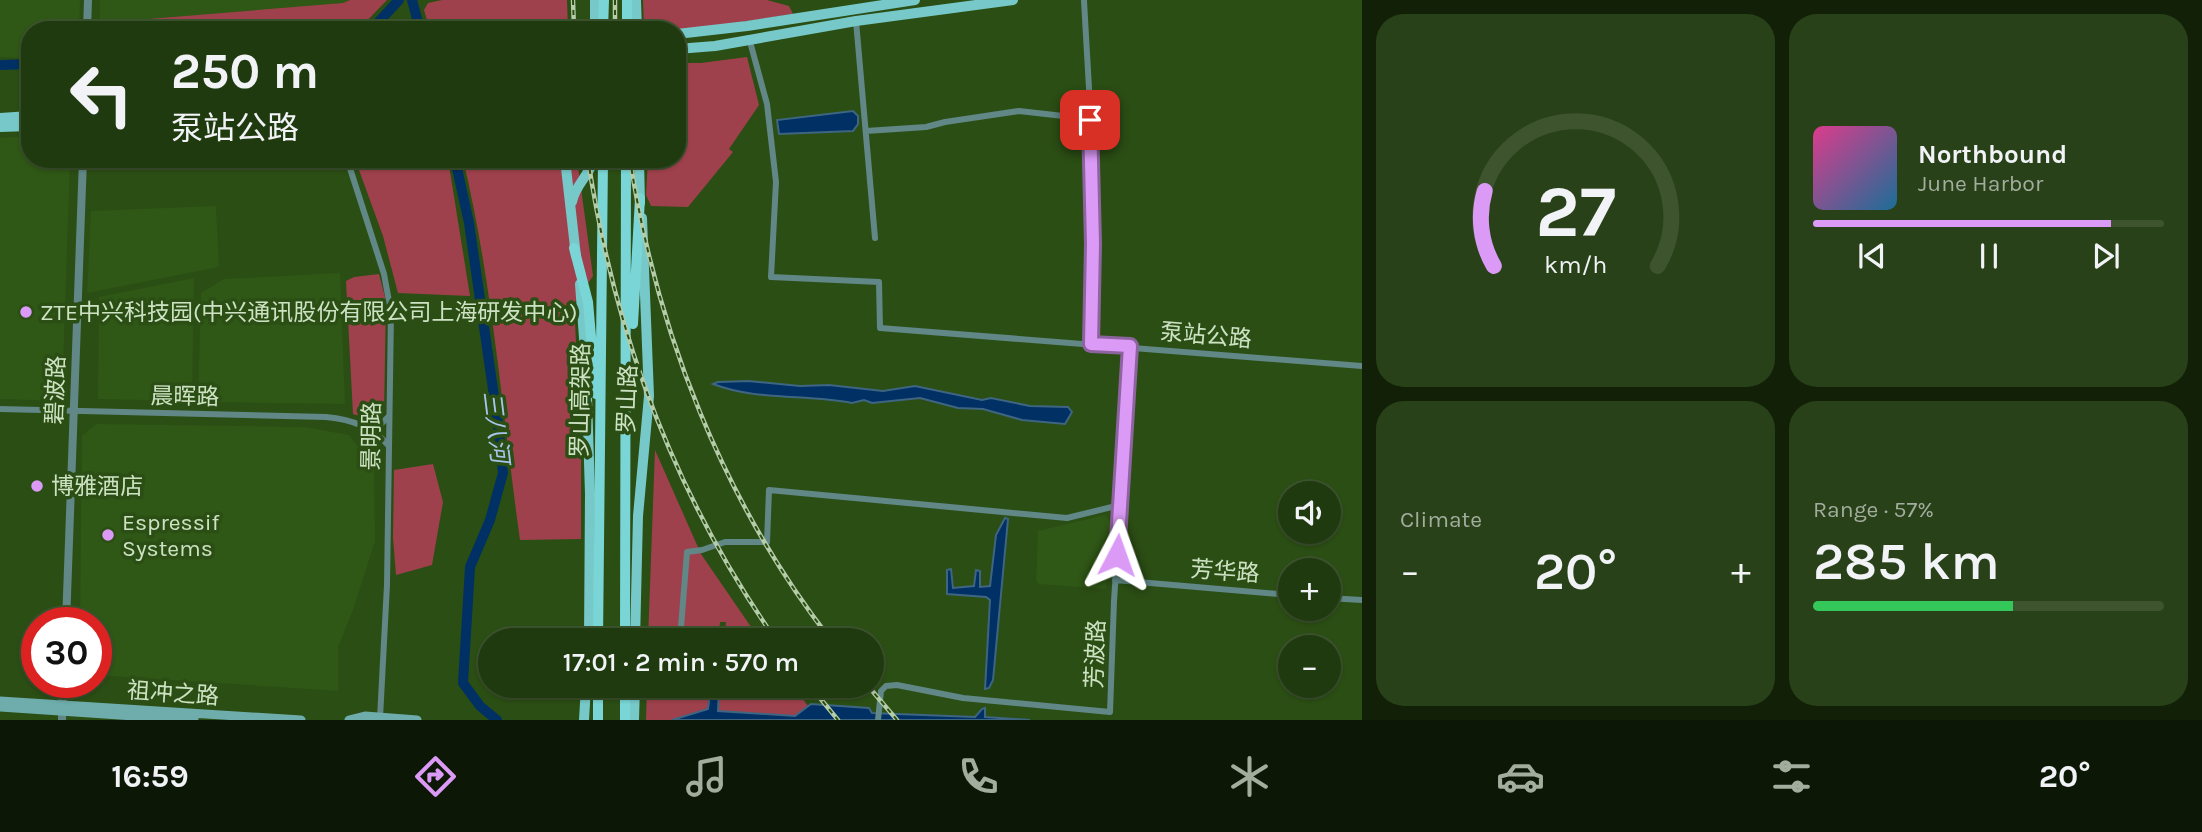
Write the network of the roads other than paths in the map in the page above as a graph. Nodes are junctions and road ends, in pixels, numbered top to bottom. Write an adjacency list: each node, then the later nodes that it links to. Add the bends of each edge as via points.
1 (86, 0): 9 (street)
2 (595, 0): 10 (main road)
3 (604, 0): 11 (highway)
4 (627, 0): 12 (highway)
5 (636, 0): 13 (main road)
6 (915, 0): 15 (main road)
7 (1013, 0): 14 (main road)
8 (1083, 0): 20 (street)
9 (85, 21)
10 (595, 21)
11 (603, 21)
12 (627, 21)
13 (637, 21)
14 (856, 22): 16 (main road); 23 (street)
15 (686, 33)
16 (749, 38): 17 (main road); 35 (street, 泵站公路, via 767,104 776,182 771,277 879,282 880,328)
17 (686, 48)
18 (21, 117): 19 (main road)
19 (0, 118)
20 (1090, 120): 23 (street, via 1019,111 926,127); 35 (street)
21 (21, 126): 22 (main road)
22 (0, 127)
23 (866, 131): 33 (street)
24 (80, 168): 39 (street, 碧波路)
25 (350, 168): 40 (street, 景明路, via 390,298)
26 (566, 168): 32 (main road, 罗山路)
27 (590, 168): 32 (main road, 罗山路, via 577,186)
28 (603, 168): 42 (highway, 罗山高架路)
29 (626, 168): 43 (highway, 罗山高架路)
30 (639, 168): 31 (main road, 罗山路)
31 (640, 198): 43 (highway); 54 (main road, 罗山路, via 649,396)
32 (571, 206): 34 (main road, 罗山路)
33 (875, 237)
34 (574, 248): 42 (highway, via 591,323); 51 (main road, 罗山路, via 586,365)
35 (1091, 344): 36 (street, 泵站公路)
36 (1130, 346): 37 (street, 泵站公路); 45 (street, 芳波路)
37 (1362, 366)
38 (0, 409): 39 (street, 晨晖路)
39 (72, 411): 41 (street, 晨晖路, via 326,417); 50 (street, 碧波路)
40 (389, 416): 41 (street, via 379,426); 44 (street, 景明路)
41 (367, 428): 44 (street, 晨晖路)
42 (600, 441): 52 (highway, 罗山高架路)
43 (627, 442): 53 (highway, 罗山高架路)
44 (388, 445): 65 (street, 景明路)
45 (1120, 505): 46 (street, 芳波路); 55 (street, via 1067,518 769,490 767,542 725,542 687,552)
46 (1115, 580): 47 (street, 芳华路); 63 (street, 芳波路, via 1110,712 963,698 893,685 881,691)
47 (1278, 594)
48 (1341, 599): 49 (street)
49 (1362, 600)
50 (66, 607)
51 (589, 628)
52 (598, 628)
53 (625, 628)
54 (635, 628)
55 (681, 628)
56 (585, 698): 64 (main road)
57 (598, 698): 70 (highway)
58 (625, 698): 71 (highway)
59 (635, 698): 72 (main road)
60 (0, 701): 62 (main road, 祖冲之路)
61 (0, 707): 62 (main road, 祖冲之路)
62 (62, 712): 66 (main road, 祖冲之路); 67 (main road, 祖冲之路)
63 (878, 716)
64 (583, 718)
65 (380, 719): 68 (main road); 69 (main road)
66 (194, 720)
67 (301, 720)
68 (349, 720)
69 (417, 720)
70 (597, 720)
71 (625, 720)
72 (634, 720)

